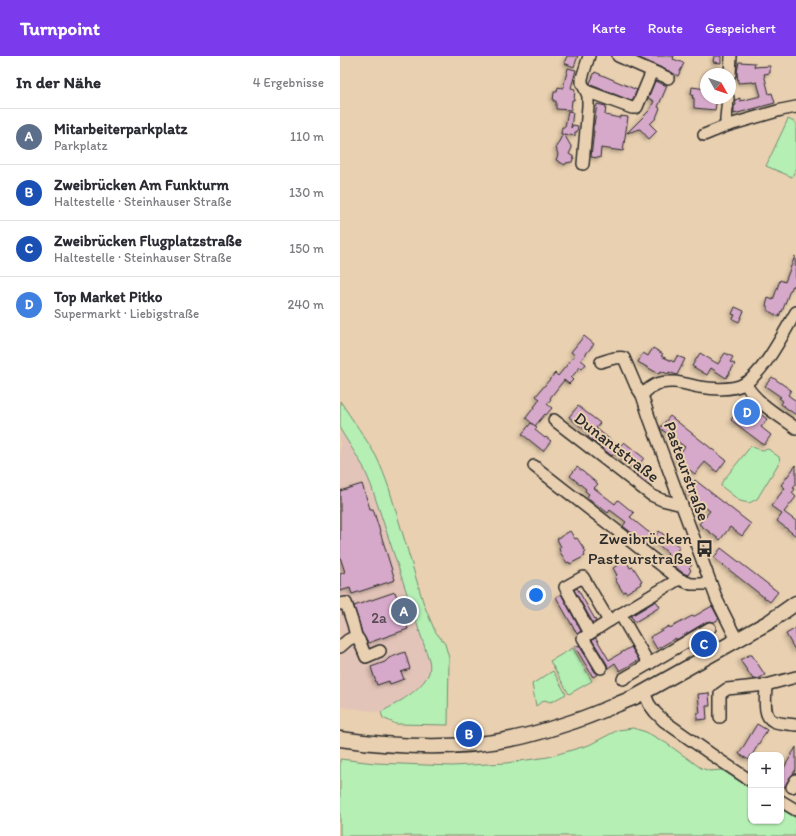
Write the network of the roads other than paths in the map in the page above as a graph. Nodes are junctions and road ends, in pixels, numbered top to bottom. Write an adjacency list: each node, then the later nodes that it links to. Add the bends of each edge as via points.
1 (589, 56): 7 (street, via 582,78)
2 (618, 56): 5 (street)
3 (731, 56): 4 (street)
4 (730, 68)
5 (652, 71): 6 (street); 7 (street, via 635,108)
6 (668, 78)
7 (586, 91): 12 (street, via 588,106)
8 (727, 104): 10 (street)
9 (796, 107): 10 (street)
10 (726, 126): 11 (street)
11 (704, 135)
12 (583, 164)
13 (796, 312): 15 (street, via 773,351 760,369)
14 (601, 362): 16 (street, Pasteurstraße, via 618,357 624,358)
15 (745, 383): 16 (street, via 737,387 717,388 668,382 657,384); 18 (street, via 761,403)
16 (642, 395): 20 (street, Pasteurstraße)
17 (554, 420): 20 (street, Dunantstraße, via 651,495)
18 (796, 428)
19 (534, 466): 21 (street)
20 (682, 505): 22 (street, Pasteurstraße)
21 (679, 579): 22 (street, via 691,584); 25 (street)
22 (711, 584): 30 (street, Pasteurstraße)
23 (796, 603): 30 (main road)
24 (340, 604): 29 (street, via 346,602)
25 (620, 614): 26 (street); 33 (street)
26 (609, 621): 28 (street); 28 (street, via 583,577 565,587)
27 (710, 628): 33 (street)
28 (590, 633): 34 (street, via 583,638)
29 (356, 636): 31 (street); 32 (street, via 366,656)
30 (737, 640): 38 (main road)
31 (340, 647)
32 (380, 651)
33 (649, 664): 36 (street)
34 (601, 668)
35 (796, 677): 37 (street)
36 (623, 679)
37 (766, 685): 39 (street, via 727,689 720,694); 40 (street, via 768,717 774,722)
38 (644, 692): 41 (main road, via 576,721 489,743 430,746); 42 (street, via 652,708 664,721)
39 (720, 717)
40 (796, 725)
41 (340, 739)
42 (748, 779)
43 (784, 802): 44 (street)
44 (796, 810)

